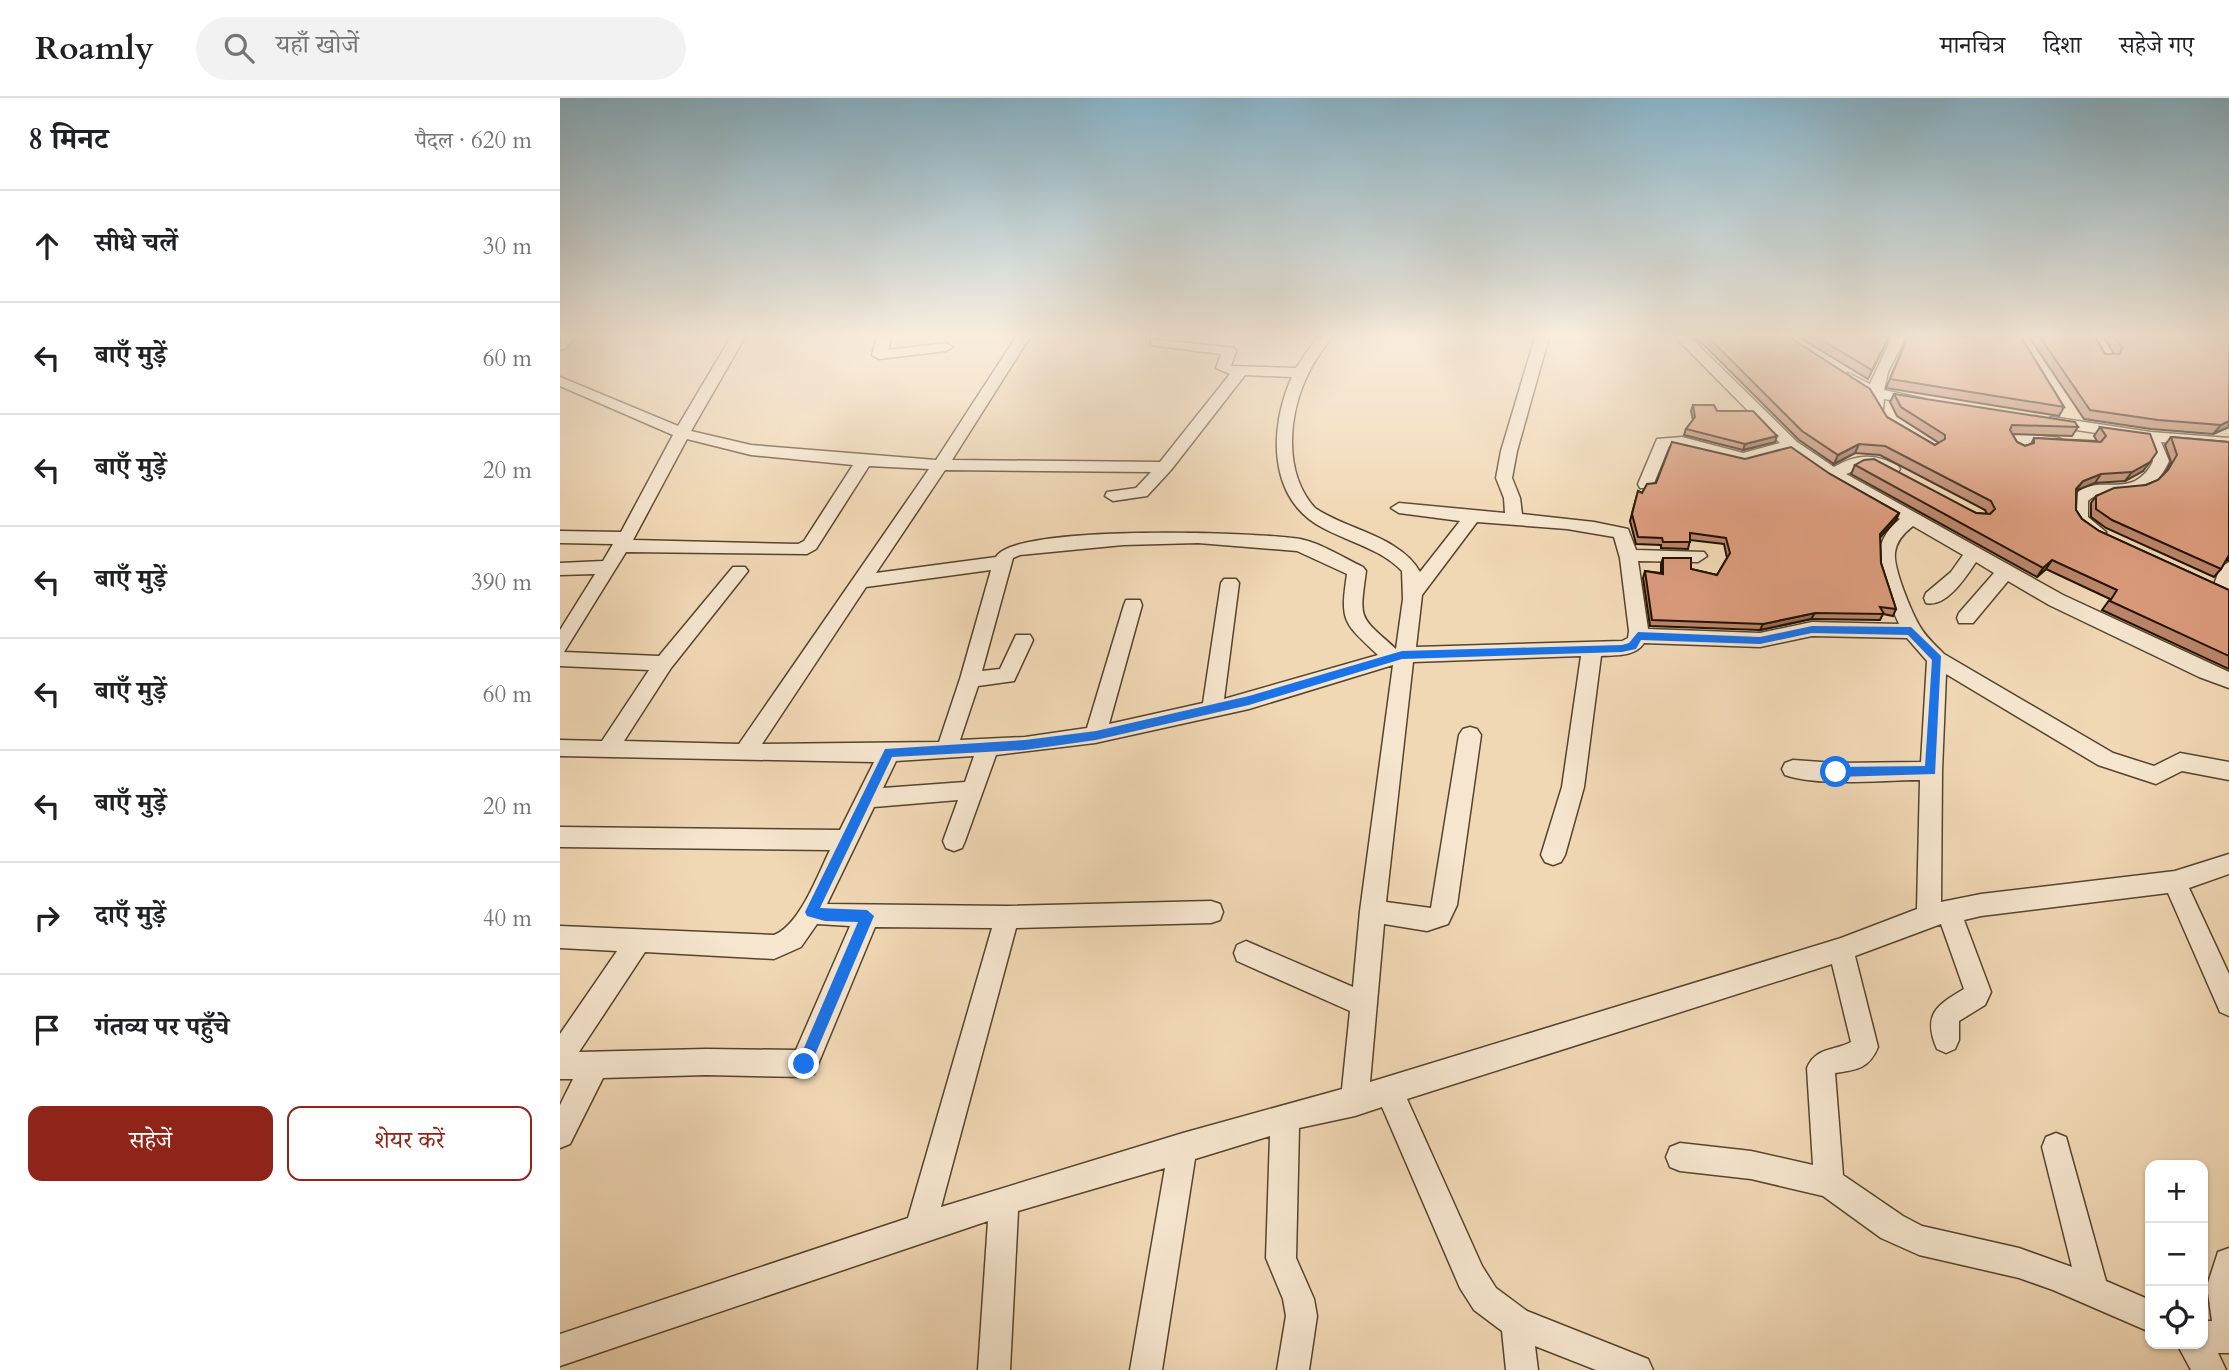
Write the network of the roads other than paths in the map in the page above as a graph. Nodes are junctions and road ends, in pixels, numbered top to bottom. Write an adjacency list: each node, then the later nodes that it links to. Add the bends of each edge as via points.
1 (596, 396): 15 (street)
2 (703, 396): 15 (street)
3 (985, 396): 21 (street)
4 (1220, 396): 22 (street)
5 (1292, 396): 30 (street, via 1284,450 1286,469 1293,495)
6 (1524, 396): 31 (street, via 1503,478)
7 (1742, 396): 18 (street)
8 (1876, 396): 13 (street)
9 (1892, 396): 10 (street)
10 (1933, 404)
11 (2062, 404): 14 (street)
12 (2037, 419): 14 (street)
13 (1889, 421)
14 (2075, 426): 16 (street); 19 (street, via 2084,445 2015,438)
15 (682, 433): 20 (street, via 751,450); 34 (street)
16 (2151, 437): 17 (street); 33 (street, via 2161,461 2155,474 2132,488 2084,495 2078,504 2084,524)
17 (2228, 441)
18 (1791, 444): 23 (street); 25 (street, via 1741,458 1663,442)
19 (2020, 447)
20 (864, 461): 21 (street); 34 (street, via 810,545 801,550)
21 (942, 465): 22 (street); 46 (street)
22 (1165, 467): 26 (street, via 1141,492)
23 (1834, 474): 24 (street, via 1865,459); 29 (street)
24 (1907, 477)
25 (1646, 484)
26 (1113, 496)
27 (1399, 508): 28 (street)
28 (1471, 518): 31 (street); 48 (street)
29 (1912, 518): 36 (street); 53 (street, via 1893,534 1886,554)
30 (1322, 519): 35 (street); 48 (street, via 1400,559 1412,570)
31 (1514, 519): 38 (street, via 1622,533)
32 (560, 537): 34 (street)
33 (2110, 539)
34 (622, 542): 40 (street)
35 (1300, 545): 39 (street, via 1198,537 1123,539 1017,549); 58 (street, via 1357,572 1351,610 1357,624)
36 (1975, 552): 44 (street); 50 (street)
37 (1698, 556): 38 (street)
38 (1629, 558): 54 (street)
39 (1002, 562): 46 (street); 62 (street)
40 (609, 567): 42 (street); 56 (street)
41 (2229, 568): 49 (street)
42 (560, 569)
43 (739, 571): 61 (street)
44 (2006, 572): 52 (street); 63 (street, via 2135,639)
45 (2200, 580): 49 (street)
46 (861, 581): 71 (street)
47 (1230, 583): 64 (street)
48 (1415, 591): 58 (street)
49 (2225, 592)
50 (1933, 598)
51 (1133, 605): 65 (street)
52 (1966, 618)
53 (1911, 631): 54 (street, via 1812,629 1760,640); 60 (street)
54 (1638, 636): 57 (street, via 1632,646)
55 (1023, 640): 62 (street, via 1007,676)
56 (560, 646)
57 (1592, 650): 58 (street); 81 (street, via 1573,787)
58 (1397, 657): 64 (street); 84 (street)
59 (560, 659): 61 (street)
60 (1937, 659): 74 (street); 75 (street, via 2106,759 2156,775 2180,762)
61 (664, 663): 69 (street)
62 (970, 679): 70 (street)
63 (2229, 680)
64 (1212, 709): 65 (street)
65 (1096, 735): 67 (street)
66 (1470, 735): 84 (street, via 1445,905 1438,916 1427,920)
67 (988, 747): 70 (street); 76 (street)
68 (560, 748): 69 (street)
69 (608, 750): 71 (street)
70 (946, 751): 72 (street)
71 (745, 753): 72 (street)
72 (889, 753): 77 (street)
73 (1793, 769): 74 (street)
74 (1931, 771): 87 (street)
75 (2229, 771)
76 (973, 790): 77 (street); 80 (street)
77 (869, 798): 79 (street)
78 (560, 837): 79 (street)
79 (848, 840): 85 (street)
80 (954, 841)
81 (1553, 855)
82 (2229, 864): 83 (street)
83 (2175, 881): 87 (street); 94 (street)
84 (1372, 911): 95 (street)
85 (811, 912): 88 (street); 91 (street, via 789,944 774,947)
86 (1211, 912): 89 (street)
87 (1939, 914): 92 (street); 96 (street, via 1978,992 1946,1014)
88 (867, 916): 89 (street); 99 (street, via 804,1064)
89 (1007, 917): 109 (street)
90 (560, 937): 91 (street)
91 (638, 940): 97 (street)
92 (1841, 950): 100 (street); 107 (street, via 1866,1047 1854,1058 1826,1062 1821,1068)
93 (1246, 953): 95 (street)
94 (2229, 1003)
95 (1363, 1004): 101 (street)
96 (1947, 1041)
97 (560, 1057)
98 (560, 1066): 99 (street)
99 (594, 1067): 103 (street)
100 (1389, 1091): 101 (street); 113 (street, via 1471,1277 1485,1299)
101 (1355, 1102): 102 (street)
102 (1286, 1118): 104 (street); 120 (street, via 1281,1258 1300,1302 1302,1319)
103 (560, 1134)
104 (1183, 1147): 108 (street); 119 (street)
105 (2056, 1147): 111 (street)
106 (1680, 1157): 107 (street, via 1751,1165)
107 (1829, 1183): 111 (street, via 1919,1240 2019,1263)
108 (1004, 1201): 109 (street); 118 (street)
109 (920, 1228): 117 (street)
110 (2229, 1263): 114 (street, via 2222,1286)
111 (2093, 1290): 112 (street)
112 (2145, 1314)
113 (1517, 1323): 121 (street); 122 (street)
114 (2229, 1335): 115 (street)
115 (2208, 1337)
116 (2196, 1349): 123 (street)
117 (560, 1350)
118 (994, 1370)
119 (1146, 1370)
120 (1293, 1370)
121 (1522, 1370)
122 (1637, 1370)
123 (2210, 1370)

